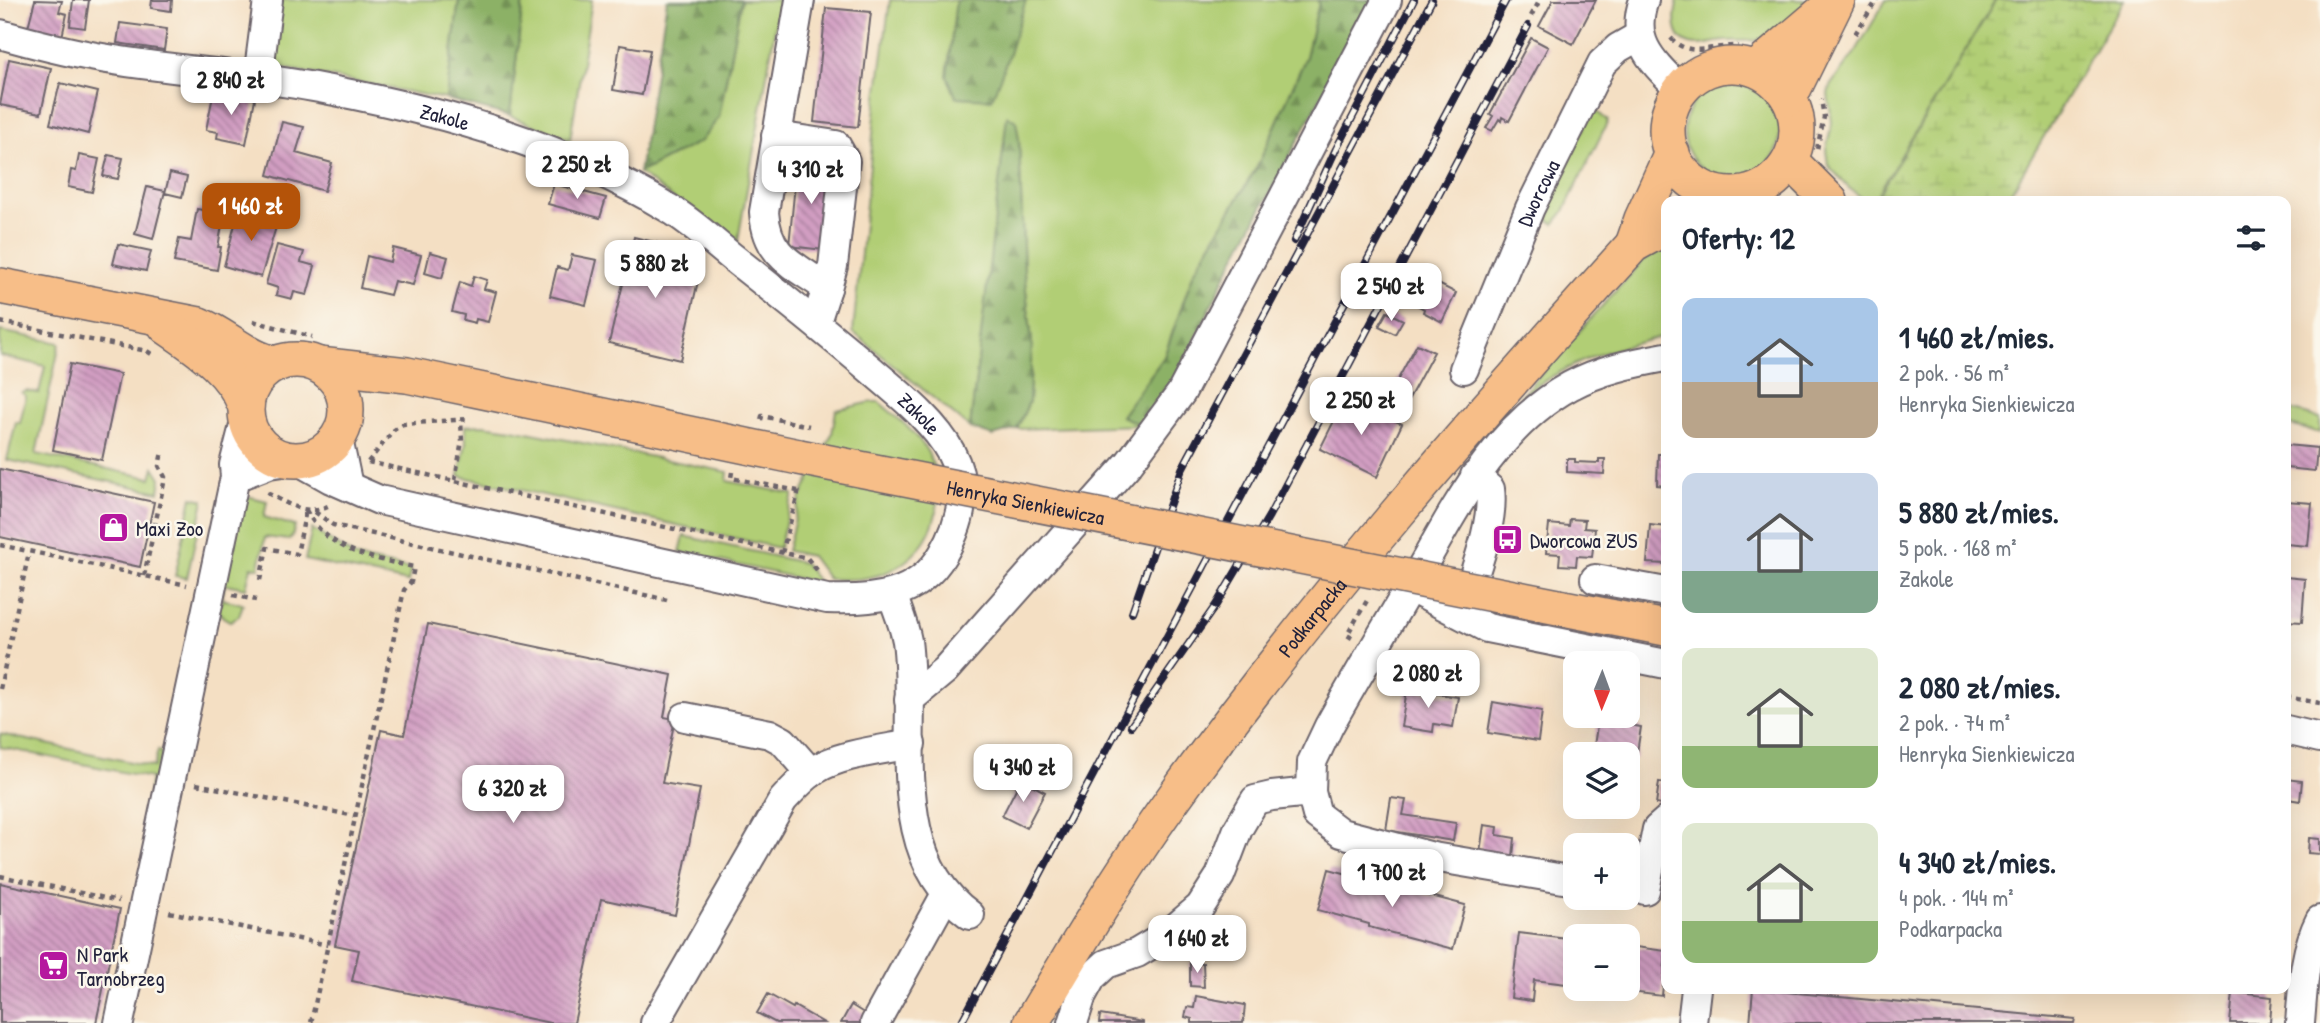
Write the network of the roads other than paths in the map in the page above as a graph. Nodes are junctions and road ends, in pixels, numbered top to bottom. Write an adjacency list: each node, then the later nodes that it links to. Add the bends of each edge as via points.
1 (268, 0): 9 (street)
2 (800, 0): 12 (street)
3 (1387, 0): 41 (street, via 1181,393 1129,463 945,670)
4 (1644, 0): 7 (street)
5 (1836, 1): 8 (main road, via 1773,57); 11 (main road)
6 (0, 34): 9 (street, Zakole, via 98,58)
7 (1639, 36): 10 (street, via 1650,59); 26 (street, Dworcowa, via 1602,63 1530,208)
8 (1754, 58): 10 (main road, via 1742,65 1709,68); 11 (main road, via 1777,84)
9 (258, 78): 22 (street, Zakole, via 426,111 562,154 672,210)
10 (1680, 89): 13 (main road, via 1667,119)
11 (1805, 95): 14 (main road, via 1796,132)
12 (776, 136): 20 (street, via 764,212 769,243); 20 (street, via 836,145 845,161)
13 (1671, 153): 15 (main road); 18 (main road, Podkarpacka)
14 (1795, 176): 15 (main road, via 1758,190); 16 (main road)
15 (1695, 195)
16 (1823, 196)
17 (1661, 227): 18 (main road, Podkarpacka)
18 (1633, 245): 59 (main road, Podkarpacka, via 1495,397 1295,638 1172,800)
19 (0, 286): 21 (main road)
20 (827, 288): 22 (street)
21 (155, 318): 24 (main road, via 206,328 254,357); 28 (main road, via 233,381)
22 (816, 322): 37 (street, Zakole, via 921,412 951,452 960,476 962,503 938,562 918,582)
23 (1661, 358): 31 (street, via 1609,370 1570,386 1536,409)
24 (276, 364): 25 (main road, via 298,360); 28 (main road, via 252,386)
25 (319, 365): 27 (main road, Henryka Sienkiewicza); 29 (main road, via 341,387)
26 (1464, 369)
27 (386, 373): 29 (main road, via 361,393); 39 (main road, Henryka Sienkiewicza, bridge, via 428,379 801,468)
28 (246, 413): 30 (main road, via 261,446); 32 (street, via 233,465)
29 (342, 424): 30 (main road, via 321,454); 33 (street)
30 (294, 461): 32 (street, via 269,464); 33 (street, Zakole)
31 (1475, 476): 35 (street); 38 (street, via 1490,489 1491,496)
32 (235, 477): 56 (street)
33 (349, 484): 37 (street, Zakole, via 379,500 804,595 862,601)
34 (1595, 579): 36 (street)
35 (1409, 587): 38 (street); 48 (street, via 1323,738 1312,762)
36 (1661, 591)
37 (892, 594): 41 (street, via 906,638)
38 (1461, 615): 40 (street, via 1487,628)
39 (1661, 627)
40 (1661, 663)
41 (909, 700): 46 (street)
42 (685, 717): 47 (street, via 770,734 783,741)
43 (2291, 731): 45 (street)
44 (2291, 738): 45 (street)
45 (2320, 740)
46 (911, 744): 47 (street, via 831,762); 52 (street, via 918,838 924,860)
47 (811, 773): 57 (street, via 783,800)
48 (1311, 792): 50 (street, via 1317,815 1341,833 1433,857); 60 (street, via 1255,800 1220,876 1200,907 1167,936 1106,964 1092,977)
49 (1661, 825): 51 (street)
50 (1563, 879)
51 (1646, 891)
52 (946, 894): 53 (street); 58 (street)
53 (970, 915)
54 (2320, 920): 62 (street, via 2304,975)
55 (1695, 994): 61 (street)
56 (119, 1023)
57 (655, 1023)
58 (875, 1023)
59 (1031, 1023)
60 (1073, 1023)
61 (1692, 1023)
62 (2300, 1023)

